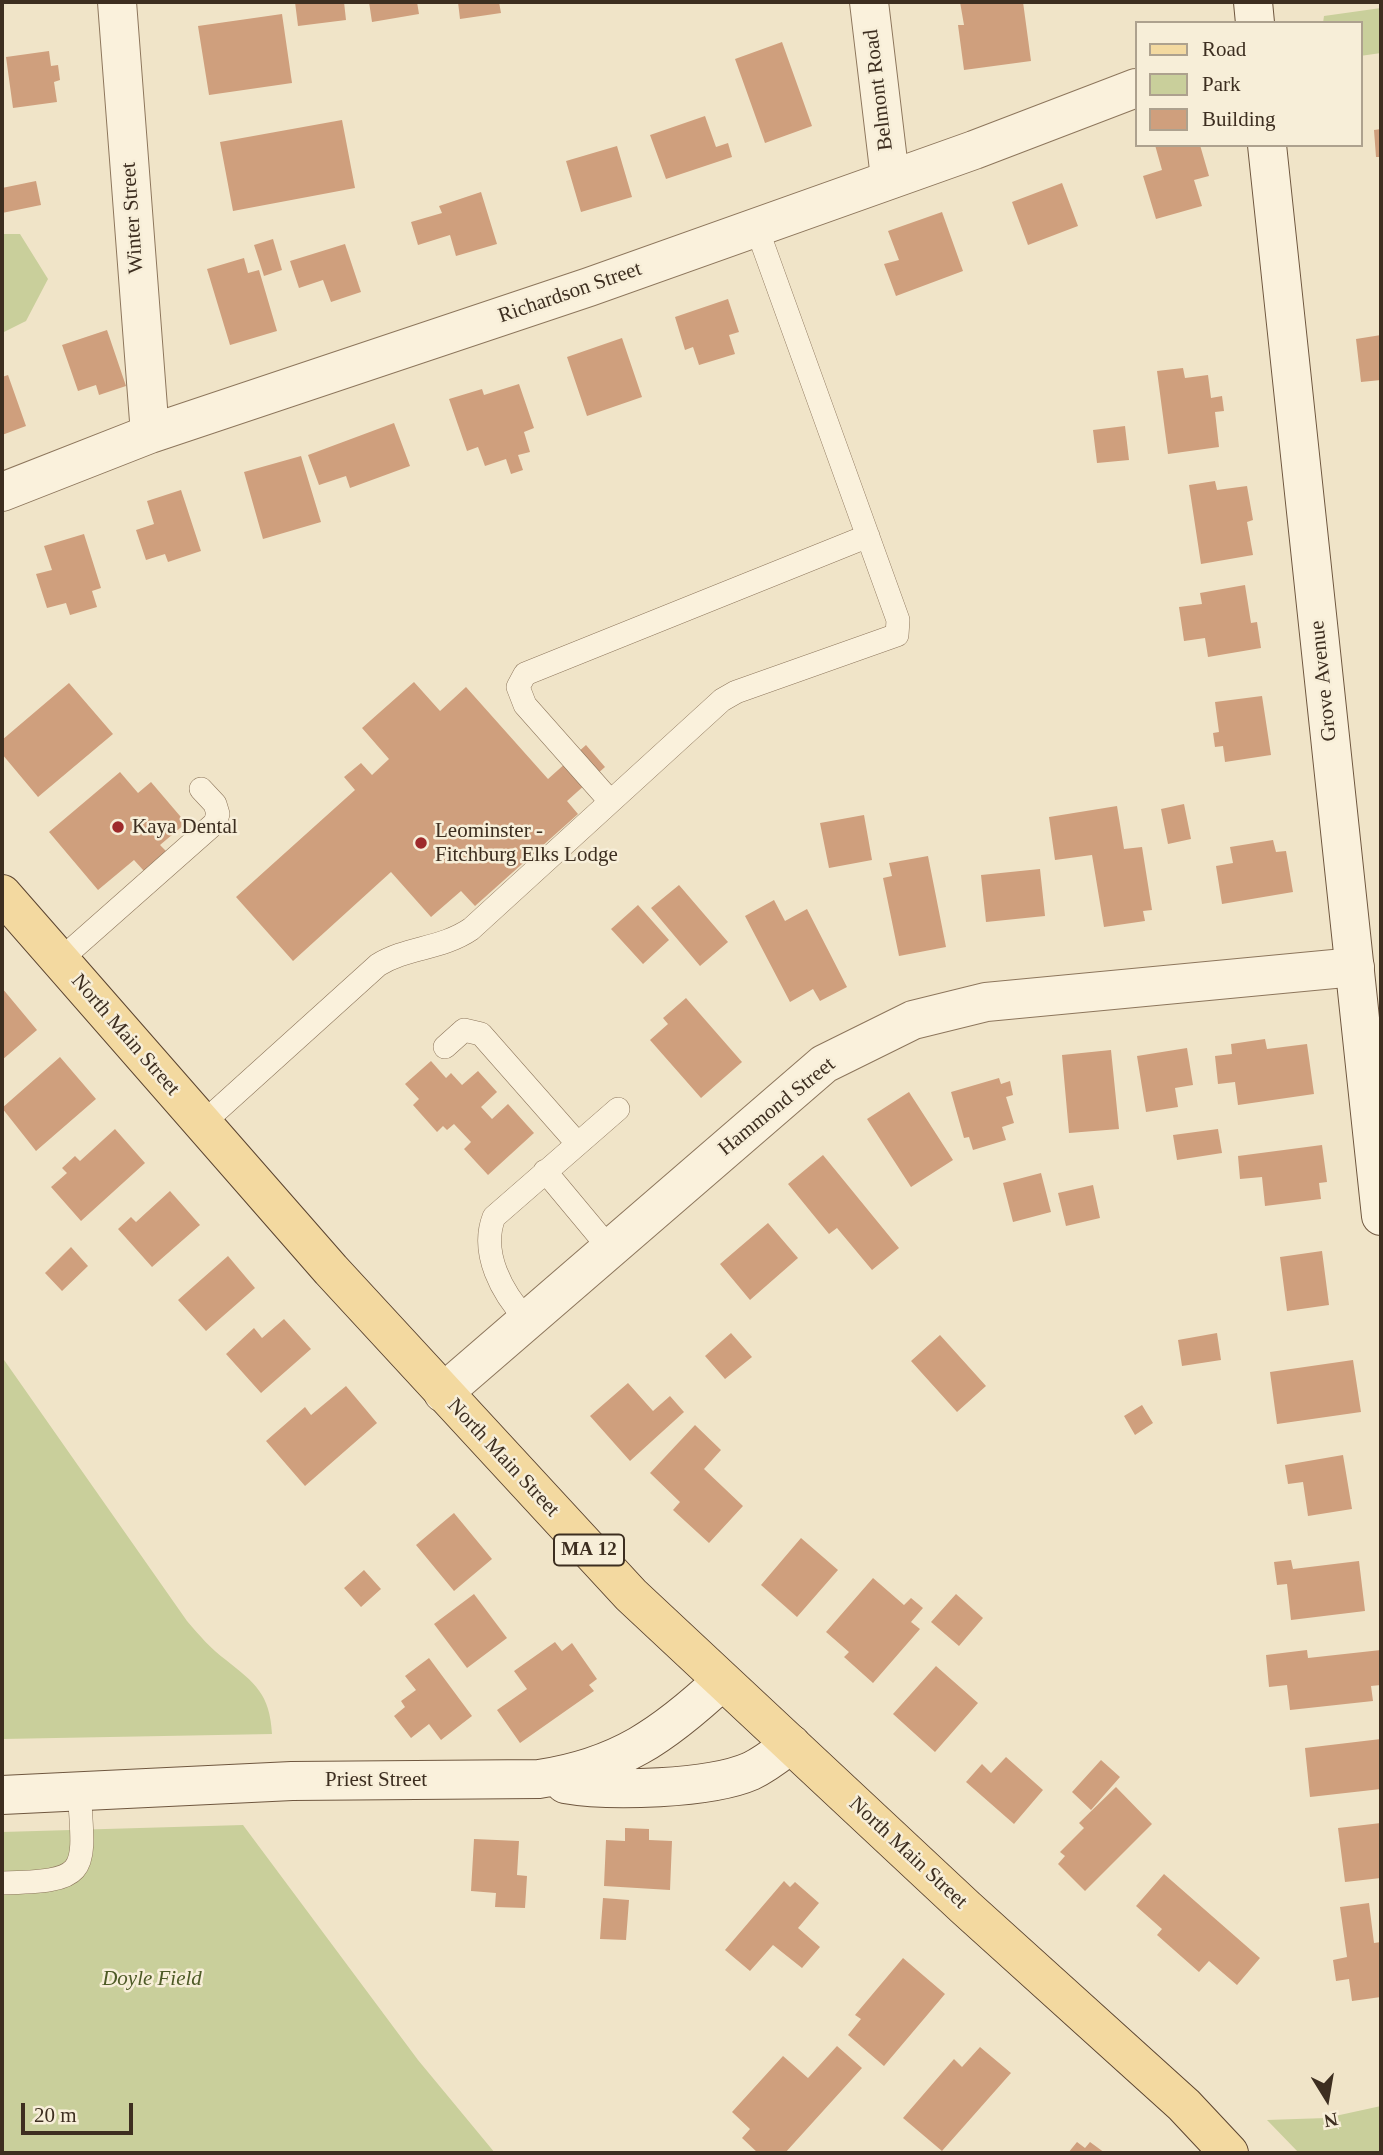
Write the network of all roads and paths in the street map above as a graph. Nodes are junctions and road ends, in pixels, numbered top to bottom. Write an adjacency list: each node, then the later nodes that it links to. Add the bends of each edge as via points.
1 (117, 2): 9 (street, Winter Street)
2 (869, 2): 7 (street, Belmont Road)
3 (1253, 2): 4 (street)
4 (1255, 21)
5 (1134, 89): 7 (street, Richardson Street)
6 (1267, 147): 16 (street, Grove Avenue)
7 (890, 178): 8 (street, Richardson Street)
8 (756, 226): 9 (street, Richardson Street); 11 (lane)
9 (150, 434): 10 (street, Richardson Street)
10 (2, 492)
11 (868, 536): 13 (lane, via 898,620 897,635 736,692 710,709); 13 (lane, via 525,674 518,687 524,705)
12 (201, 789): 15 (lane, via 215,804 215,823)
13 (610, 801): 19 (lane, via 471,929 450,941 387,959 366,973)
14 (2, 894): 15 (main road, North Main Street / MA 12)
15 (60, 960): 19 (main road, North Main Street / MA 12)
16 (1355, 967): 22 (street, Grove Avenue); 23 (street, Hammond Street, via 986,1002 913,1020 824,1064)
17 (445, 1046): 20 (lane, via 464,1030 481,1034)
18 (618, 1109): 20 (lane)
19 (203, 1123): 25 (main road, North Main Street / MA 12)
20 (577, 1143): 21 (lane)
21 (545, 1171): 23 (lane); 24 (lane, via 494,1217 488,1240 505,1291)
22 (1381, 1216)
23 (610, 1249): 24 (street, Hammond Street)
24 (527, 1320): 25 (street, Hammond Street)
25 (443, 1392): 26 (main road, North Main Street / MA 12, via 631,1595)
26 (722, 1681): 27 (main road, North Main Street / MA 12); 28 (street, Priest Street, via 660,1735 638,1747 587,1769)
27 (791, 1744): 28 (street, via 750,1771 705,1782 607,1787); 32 (main road, North Main Street / MA 12, via 1184,2105)
28 (539, 1779): 29 (street, Priest Street, via 292,1781)
29 (79, 1790): 30 (street, Priest Street); 31 (lane, via 82,1849 73,1872 48,1882)
30 (2, 1795)
31 (2, 1883)
32 (1229, 2153)

